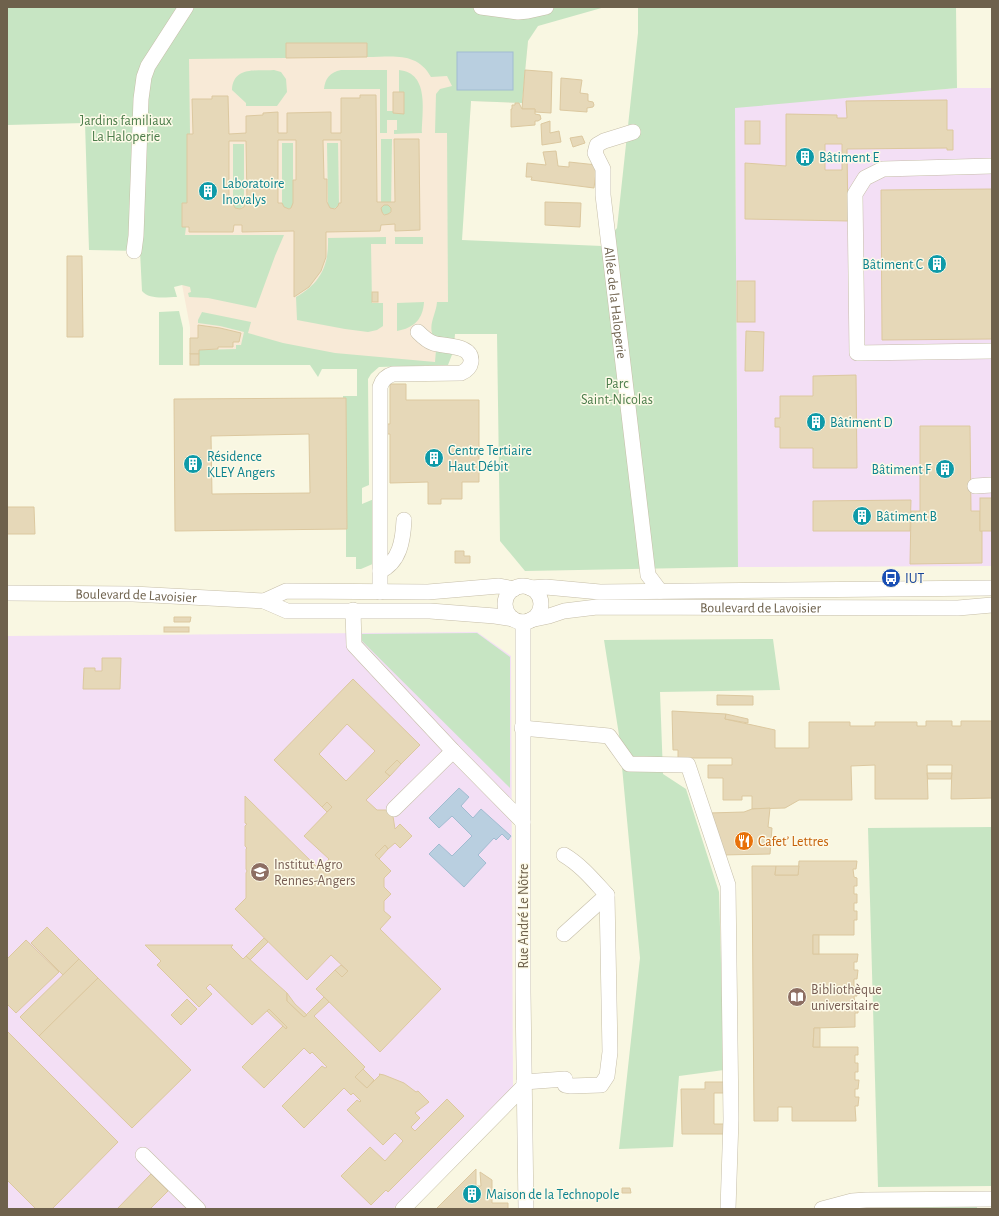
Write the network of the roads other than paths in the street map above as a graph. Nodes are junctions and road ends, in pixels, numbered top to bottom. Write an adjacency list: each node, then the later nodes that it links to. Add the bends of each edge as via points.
1 (186, 7): 6 (street, via 148,66 144,77)
2 (481, 7): 3 (street, via 518,12)
3 (546, 7)
4 (633, 132): 16 (street, Allée de la Haloperie, via 604,141 597,145 595,153 603,169 603,195 648,575)
5 (992, 166): 8 (street, via 883,169 865,178 855,194 857,353)
6 (134, 251)
7 (418, 332): 12 (street, via 431,343 466,350 471,361 468,369 461,373 393,374 384,378 382,382)
8 (992, 352)
9 (992, 485): 10 (street)
10 (976, 486)
11 (404, 520): 12 (street, via 398,554 391,564)
12 (380, 570): 17 (street)
13 (530, 588): 15 (street, via 522,586); 16 (street, Boulevard de Lavoisier, via 600,592); 22 (street, via 536,592 540,602 538,613)
14 (992, 588): 16 (street, Boulevard de Lavoisier)
15 (514, 589): 17 (street, Boulevard de Lavoisier, via 499,586 428,592); 22 (street, via 507,597 506,611)
16 (660, 591)
17 (380, 592): 19 (street, Boulevard de Lavoisier, via 286,591)
18 (7, 593): 19 (street, Boulevard de Lavoisier, via 134,594)
19 (264, 601): 21 (street, Boulevard de Lavoisier, via 287,610)
20 (992, 605): 22 (street, Boulevard de Lavoisier, via 958,608 597,607 564,611)
21 (353, 610): 22 (street, Boulevard de Lavoisier, via 430,611 495,616); 24 (street, via 354,645)
22 (522, 621): 23 (street, Rue André Le Nôtre)
23 (522, 728): 26 (street, Rue André Le Nôtre); 36 (street, via 609,736 629,764 688,765 728,885 731,1127)
24 (453, 751): 25 (street); 26 (street)
25 (394, 809)
26 (523, 822): 30 (street, Rue André Le Nôtre)
27 (564, 855): 28 (street, via 589,876)
28 (606, 895): 29 (street); 30 (street, via 610,1052 607,1076 601,1085 571,1086 565,1082)
29 (564, 934)
30 (524, 1084): 34 (street); 35 (street, Rue André Le Nôtre)
31 (143, 1155): 33 (street)
32 (992, 1198): 37 (street, via 866,1200)
33 (198, 1209)
34 (403, 1209)
35 (526, 1209)
36 (728, 1209)
37 (822, 1209)

